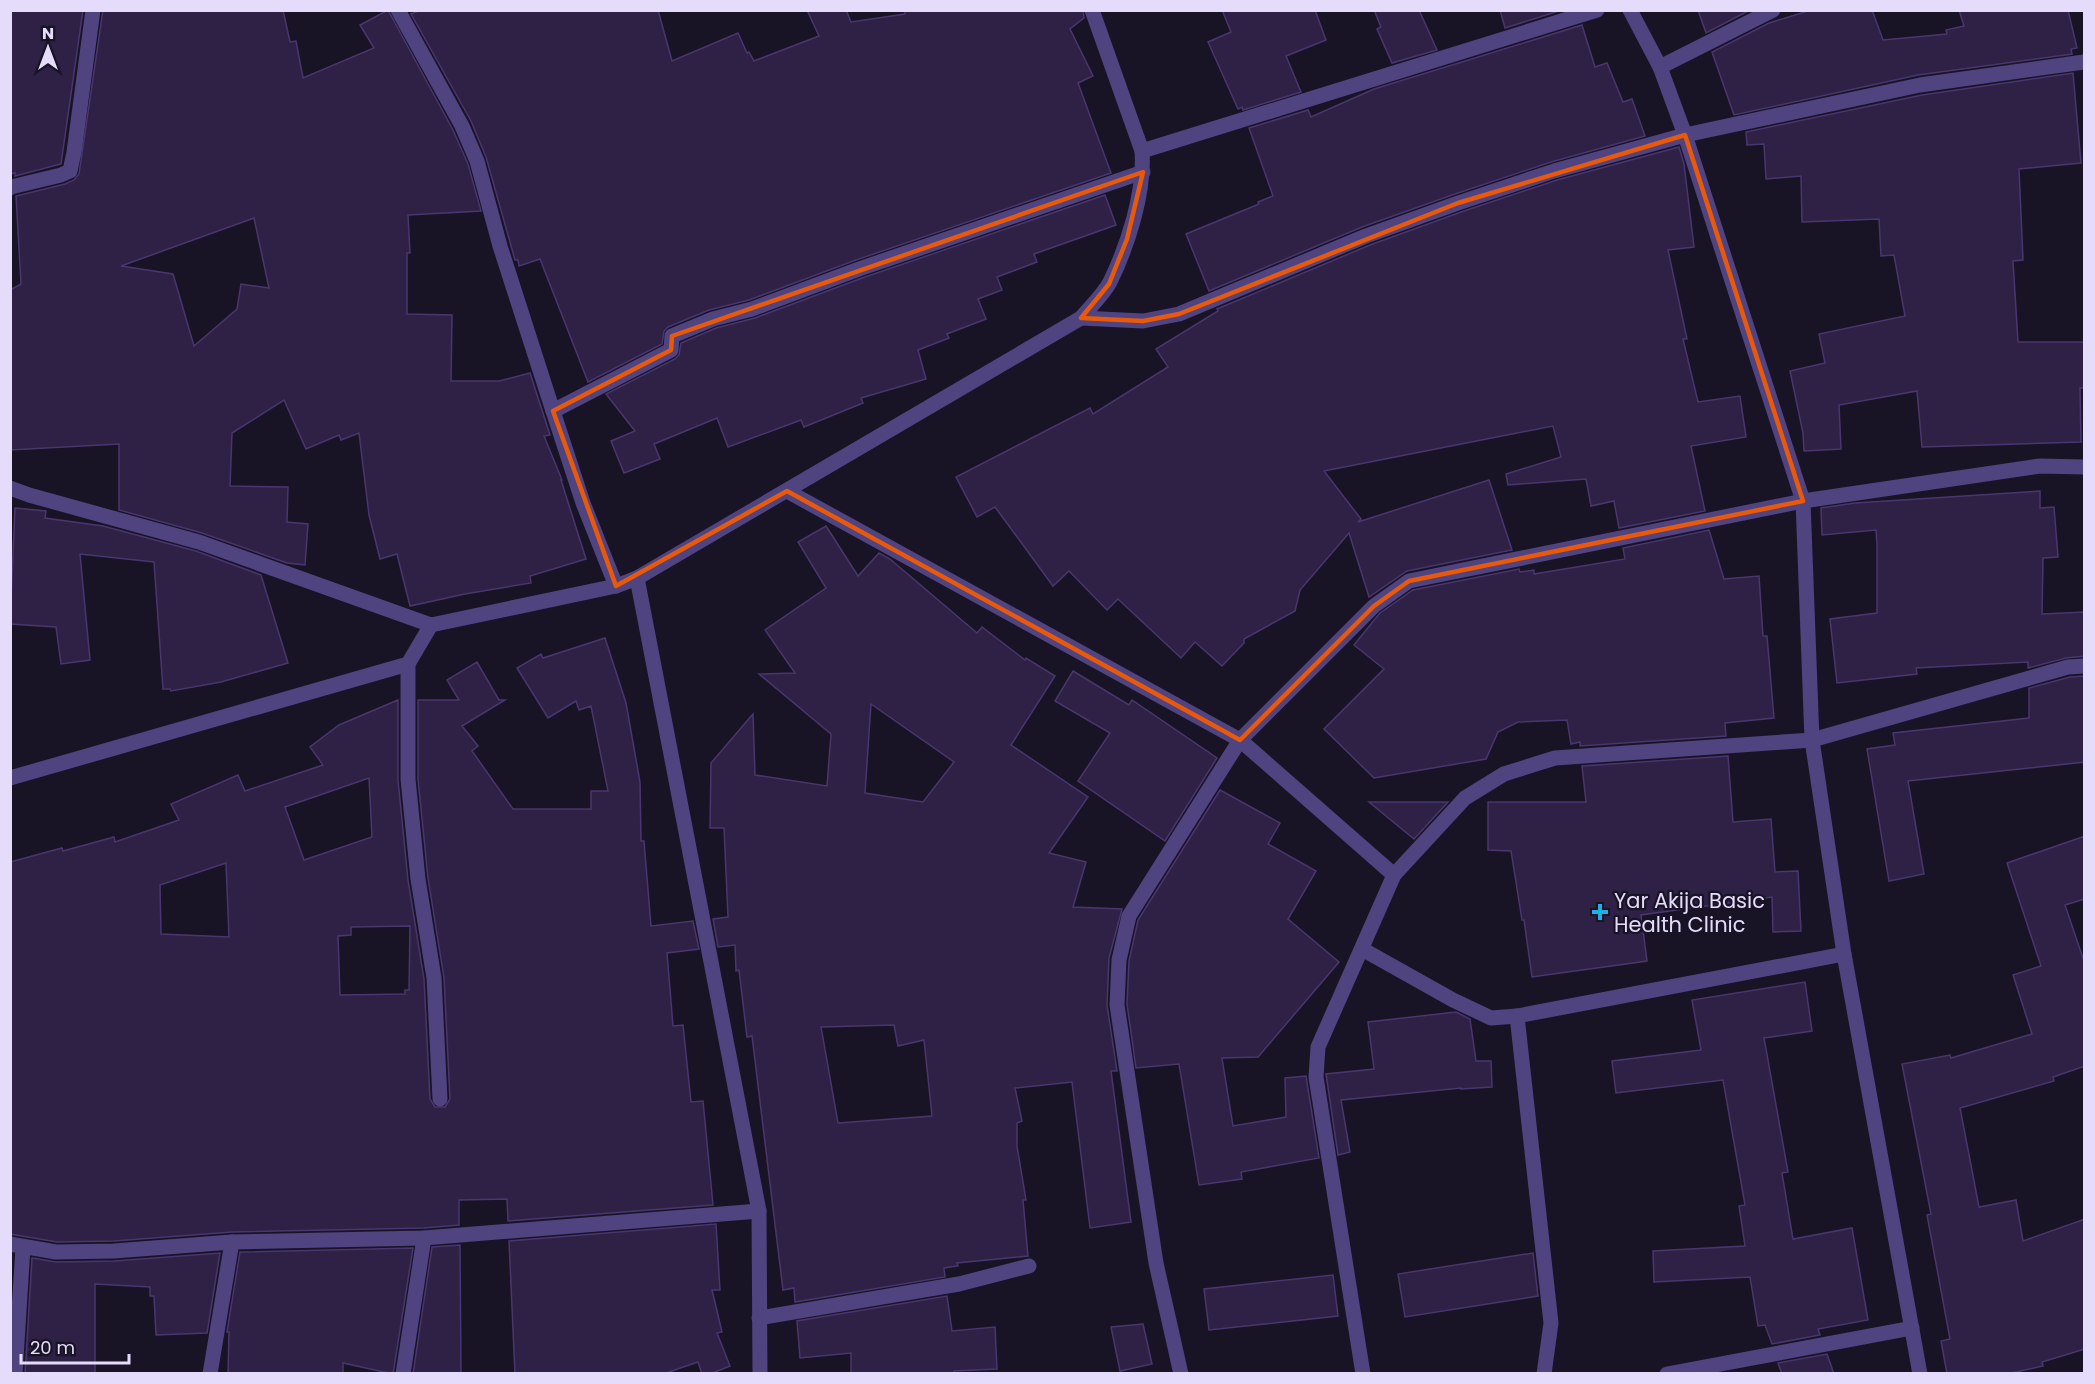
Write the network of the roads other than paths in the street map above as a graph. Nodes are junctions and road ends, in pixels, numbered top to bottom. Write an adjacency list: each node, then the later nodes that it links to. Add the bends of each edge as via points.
1 (93, 10): 12 (street, via 70,171)
2 (398, 10): 14 (street, via 477,161)
3 (1092, 10): 10 (street)
4 (1597, 10): 10 (street)
5 (1630, 10): 8 (street)
6 (1773, 10): 8 (street)
7 (2085, 62): 9 (street, via 1920,85)
8 (1660, 67): 9 (street)
9 (1685, 135): 13 (street, via 1554,171 1437,210 1179,314 1143,321); 18 (street)
10 (1142, 151): 11 (street)
11 (1143, 172): 13 (street, via 1127,239 1109,284); 14 (street, via 752,309 713,319 672,336 671,351)
12 (10, 189)
13 (1081, 318): 17 (street)
14 (553, 411): 20 (street)
15 (2085, 467): 18 (street, via 2040,466)
16 (10, 488): 21 (street, via 199,542)
17 (788, 491): 19 (street); 24 (street)
18 (1803, 501): 24 (street, via 1409,581 1374,606); 25 (street)
19 (637, 578): 20 (street); 32 (street)
20 (616, 586): 21 (street)
21 (431, 625): 22 (street)
22 (408, 663): 26 (street); 31 (street, via 408,779 418,879 434,978)
23 (2085, 666): 25 (street, via 2068,667)
24 (1240, 740): 27 (street); 43 (street, via 1130,916 1119,960 1117,1005 1122,1040 1156,1263)
25 (1812, 740): 27 (street, via 1555,758 1504,774 1465,798); 29 (street)
26 (10, 778)
27 (1394, 875): 28 (street)
28 (1362, 948): 30 (street, via 1491,1018); 44 (street, via 1318,1047 1316,1077)
29 (1844, 954): 30 (street); 38 (street)
30 (1517, 1016): 45 (street, via 1551,1323)
31 (440, 1099)
32 (759, 1211): 33 (street); 37 (street)
33 (424, 1238): 34 (street); 41 (street)
34 (232, 1242): 35 (street, via 56,1252); 40 (street)
35 (17, 1245): 39 (street)
36 (1029, 1266): 37 (street, via 959,1284)
37 (759, 1318): 42 (street)
38 (1912, 1328): 46 (street); 47 (street)
39 (15, 1374)
40 (210, 1374)
41 (403, 1374)
42 (760, 1374)
43 (1181, 1374)
44 (1363, 1374)
45 (1544, 1374)
46 (1666, 1374)
47 (1920, 1374)

